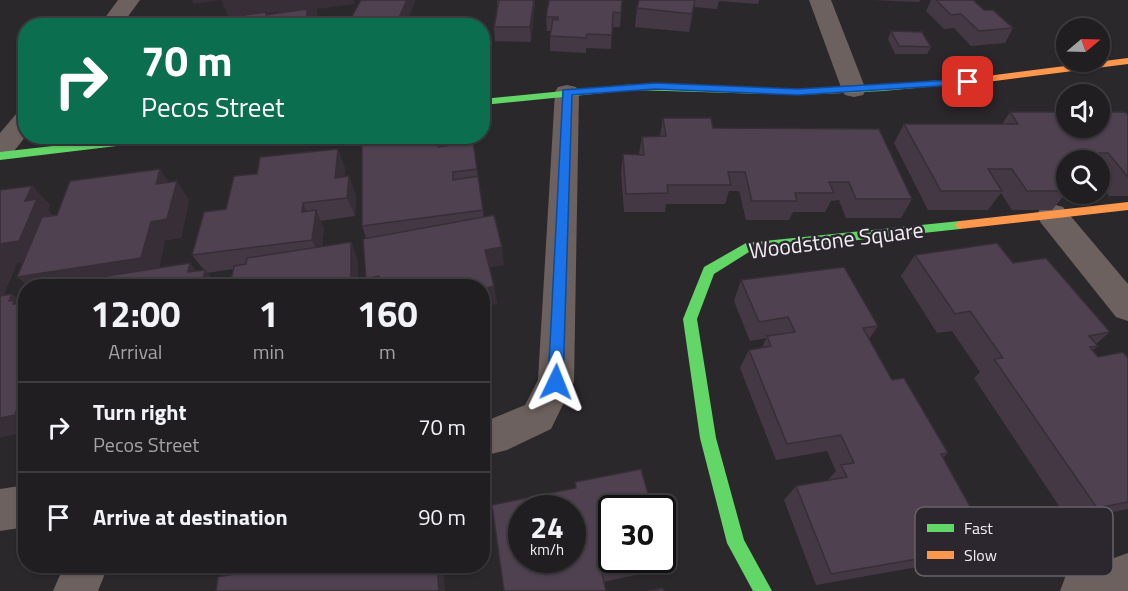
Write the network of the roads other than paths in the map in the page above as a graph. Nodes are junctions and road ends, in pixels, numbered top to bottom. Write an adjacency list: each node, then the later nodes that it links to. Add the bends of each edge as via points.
1 (129, 0): 3 (street)
2 (820, 0): 5 (street)
3 (116, 18)
4 (1128, 61): 5 (street, via 990,80)
5 (854, 90): 6 (street, via 798,92 655,86)
6 (567, 92): 7 (street); 15 (street, via 556,382 538,417)
7 (490, 101)
8 (18, 129): 10 (street)
9 (105, 144): 11 (street)
10 (0, 150)
11 (0, 156)
12 (1128, 207): 13 (street, Woodstone Square)
13 (1052, 215): 14 (street); 21 (street, Woodstone Square, via 746,248 709,271 690,319 708,438 736,543)
14 (1128, 308)
15 (490, 437)
16 (18, 507): 17 (street)
17 (0, 510)
18 (83, 573): 20 (street)
19 (1128, 575): 22 (street)
20 (75, 591)
21 (763, 591)
22 (1082, 591)

